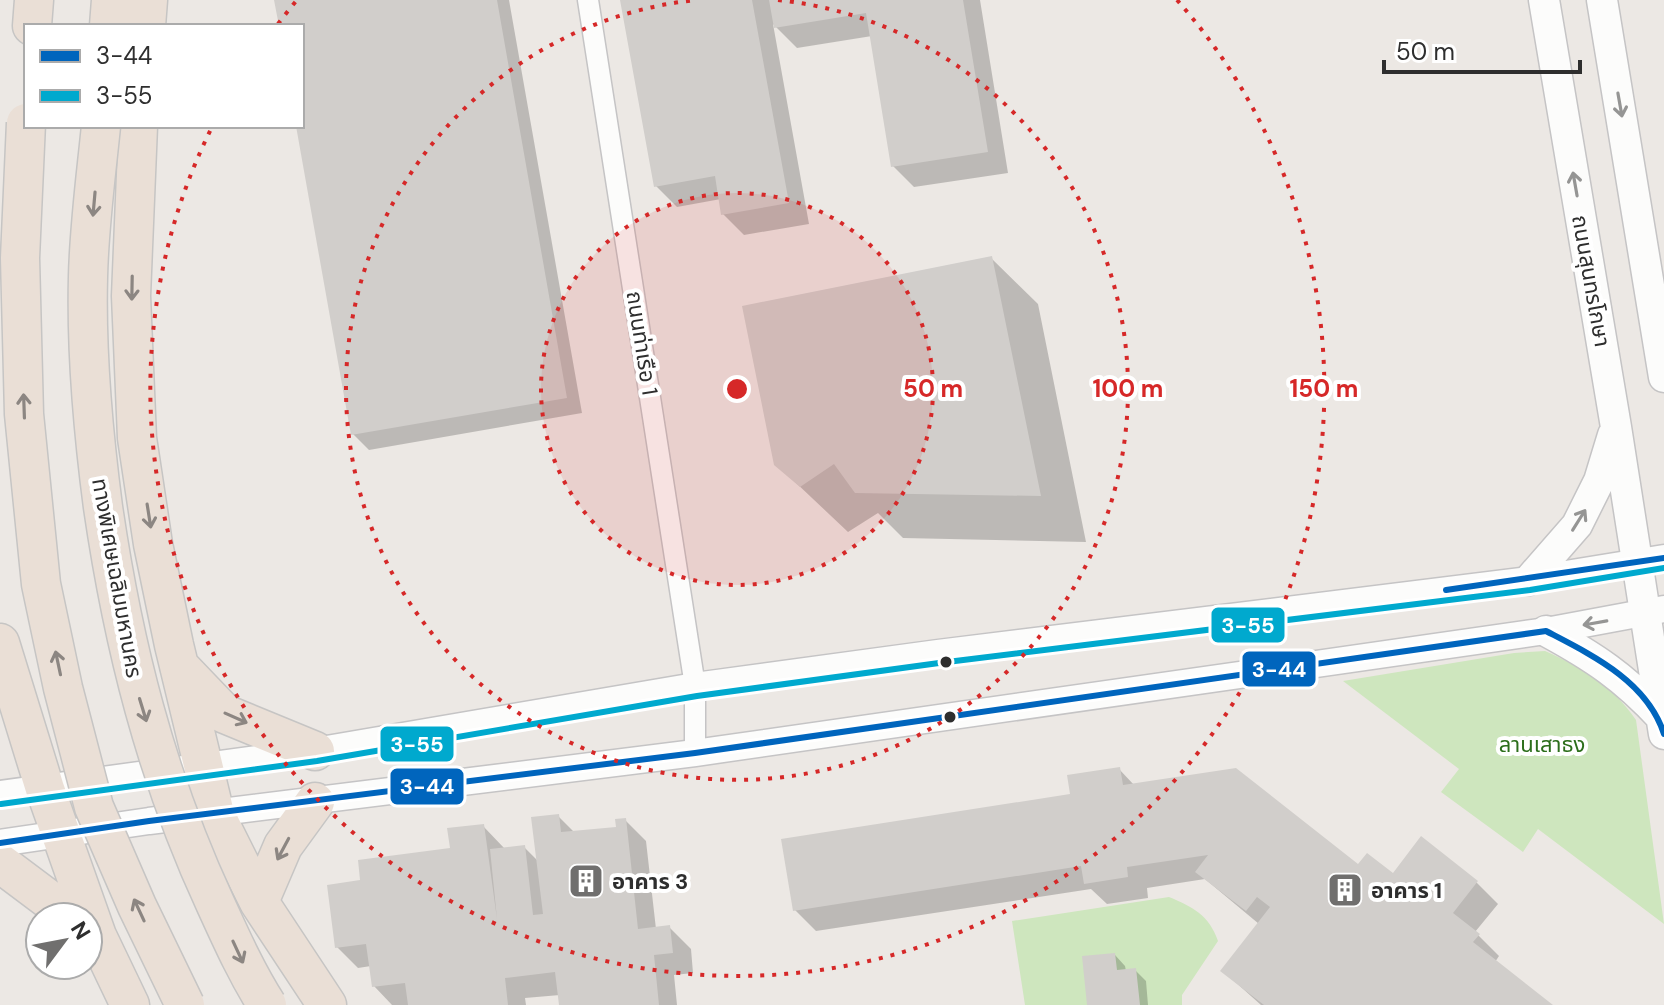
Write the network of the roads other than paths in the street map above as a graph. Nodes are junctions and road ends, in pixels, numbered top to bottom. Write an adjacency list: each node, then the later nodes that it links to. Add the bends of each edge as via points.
1 (34, 0): 7 (highway)
2 (111, 0): 8 (highway)
3 (148, 0): 9 (highway)
4 (588, 0): 21 (street, ถนนท่าเรือ 1)
5 (1544, 0): 14 (main road, ถนนสุนทรโกษา, one-way to 5)
6 (1602, 0): 13 (main road, one-way to 13)
7 (32, 24)
8 (109, 24)
9 (146, 24)
10 (26, 128): 40 (highway, one-way to 10, bridge, via 94,807 41,584 24,414 20,258)
11 (101, 128): 41 (highway, ทางพิเศษเฉลิมมหานคร, one-way to 41, bridge, via 88,277 92,428 114,586 168,791 248,975)
12 (138, 128): 20 (highway, one-way to 20, via 131,296 137,438)
13 (1664, 377)
14 (1616, 427): 15 (main road, ถนนสุนทรโกษา); 16 (main road, one-way to 14, via 1577,525 1599,481)
15 (1650, 561): 16 (street); 17 (main road, ถนนสุนทรโกษา)
16 (1529, 580): 21 (street)
17 (1654, 612): 18 (street, one-way to 18); 23 (main road, ถนนสุนทรโกษา)
18 (1546, 631): 23 (main road, via 1616,673); 26 (street)
19 (0, 643): 22 (highway)
20 (179, 666): 25 (highway, one-way to 25, via 225,714); 27 (highway)
21 (695, 686): 25 (street); 26 (street, ถนนท่าเรือ 1)
22 (14, 689): 24 (highway); 28 (highway)
23 (1663, 726)
24 (0, 741)
25 (315, 751): 27 (street)
26 (695, 753): 30 (street)
27 (201, 766): 28 (street); 31 (highway)
28 (45, 789): 29 (street); 32 (highway)
29 (0, 794)
30 (315, 802): 31 (street); 37 (highway, one-way to 37, via 283,846)
31 (215, 814): 32 (street); 37 (highway)
32 (61, 833): 33 (street); 36 (highway)
33 (0, 843)
34 (0, 863): 35 (highway)
35 (50, 901)
36 (78, 901)
37 (259, 902): 42 (highway)
38 (104, 960): 39 (highway)
39 (130, 1005)
40 (185, 1005)
41 (267, 1005)
42 (327, 1005)

